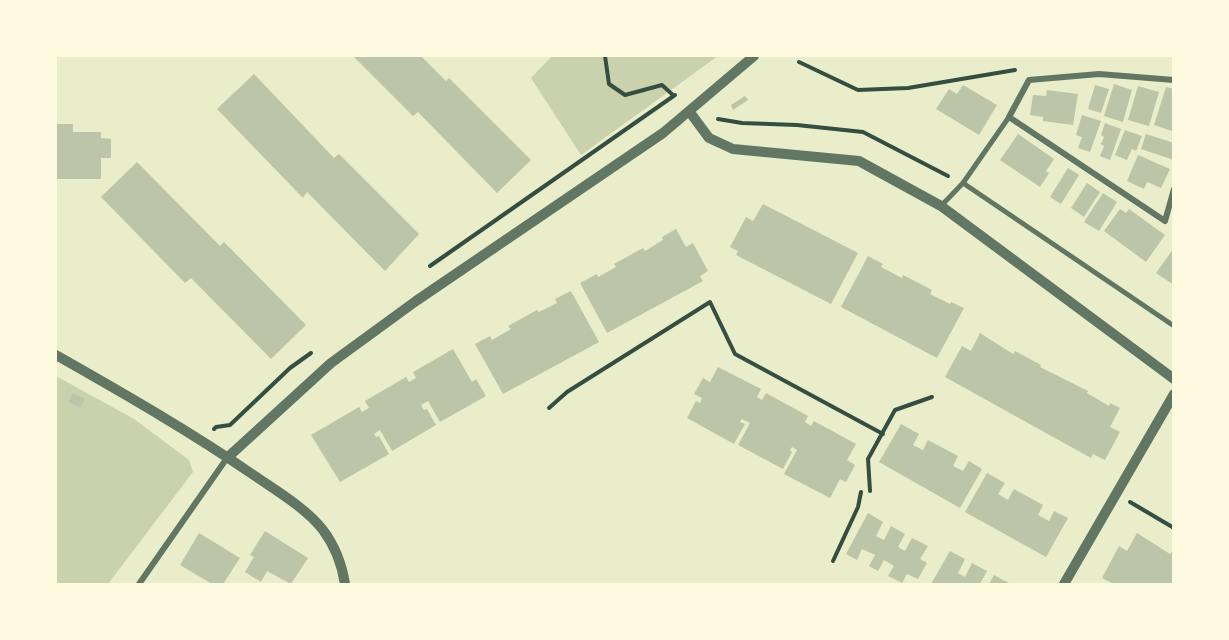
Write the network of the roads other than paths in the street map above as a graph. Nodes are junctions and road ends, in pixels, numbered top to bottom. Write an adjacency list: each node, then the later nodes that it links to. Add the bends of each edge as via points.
1 (754, 56): 3 (street)
2 (1173, 80): 4 (street, via 1099,75 1029,80)
3 (689, 111): 7 (street, via 709,138 734,149 859,161); 12 (street, via 663,133 331,363)
4 (1009, 117): 5 (street); 6 (street, via 1165,221)
5 (963, 183): 7 (street); 8 (street)
6 (1173, 189)
7 (941, 206): 10 (street)
8 (1173, 326)
9 (56, 355): 12 (street)
10 (1173, 379)
11 (1173, 394): 15 (street)
12 (227, 458): 13 (street); 14 (street, via 292,502 322,529 337,552)
13 (139, 585)
14 (345, 585)
15 (1064, 585)

